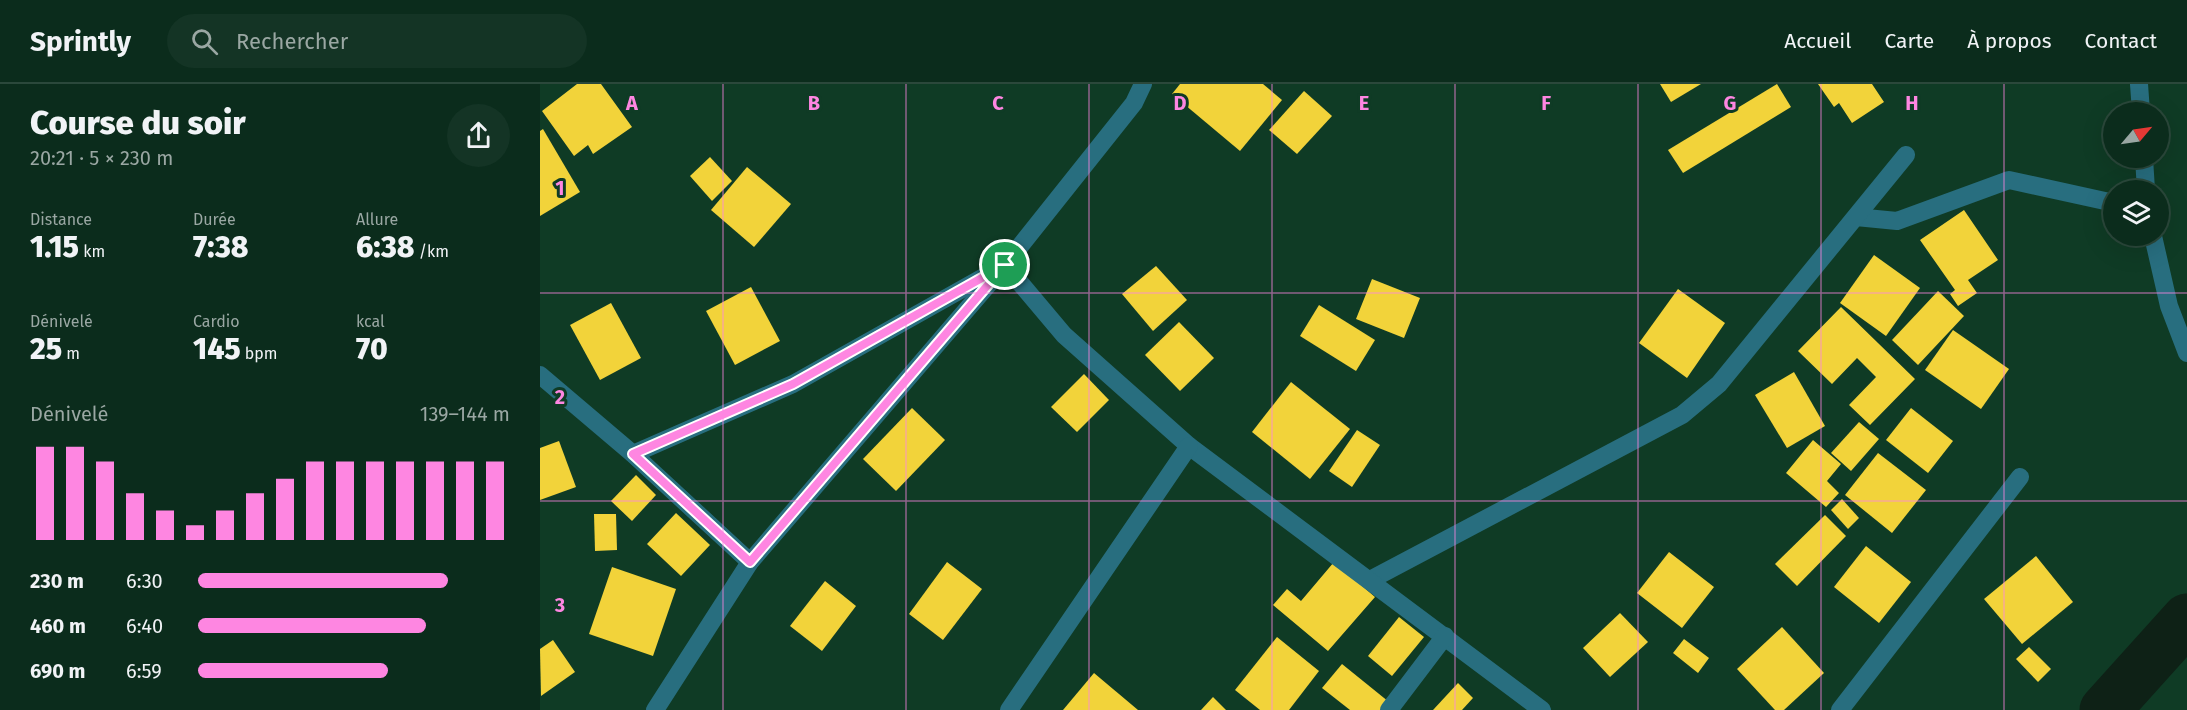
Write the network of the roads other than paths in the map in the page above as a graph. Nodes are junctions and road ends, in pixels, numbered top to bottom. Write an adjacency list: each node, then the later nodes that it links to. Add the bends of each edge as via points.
1 (1143, 84): 8 (street, via 1134,103)
2 (2139, 84): 3 (street)
3 (2140, 102)
4 (1906, 155): 6 (street)
5 (2103, 201): 6 (street, via 2010,180 1897,221)
6 (1856, 217): 15 (street, via 1719,384 1682,415)
7 (2155, 246): 9 (street, via 2169,306)
8 (1005, 265): 11 (street, via 1064,335); 12 (street, via 793,384); 14 (street)
9 (2187, 353)
10 (540, 375): 12 (street)
11 (1189, 446): 15 (street); 18 (street)
12 (633, 454): 14 (street)
13 (2020, 477): 21 (street)
14 (750, 562): 17 (street)
15 (1370, 580): 16 (street)
16 (1445, 636): 19 (street); 20 (street)
17 (655, 710)
18 (1009, 710)
19 (1389, 710)
20 (1542, 710)
21 (1840, 710)

